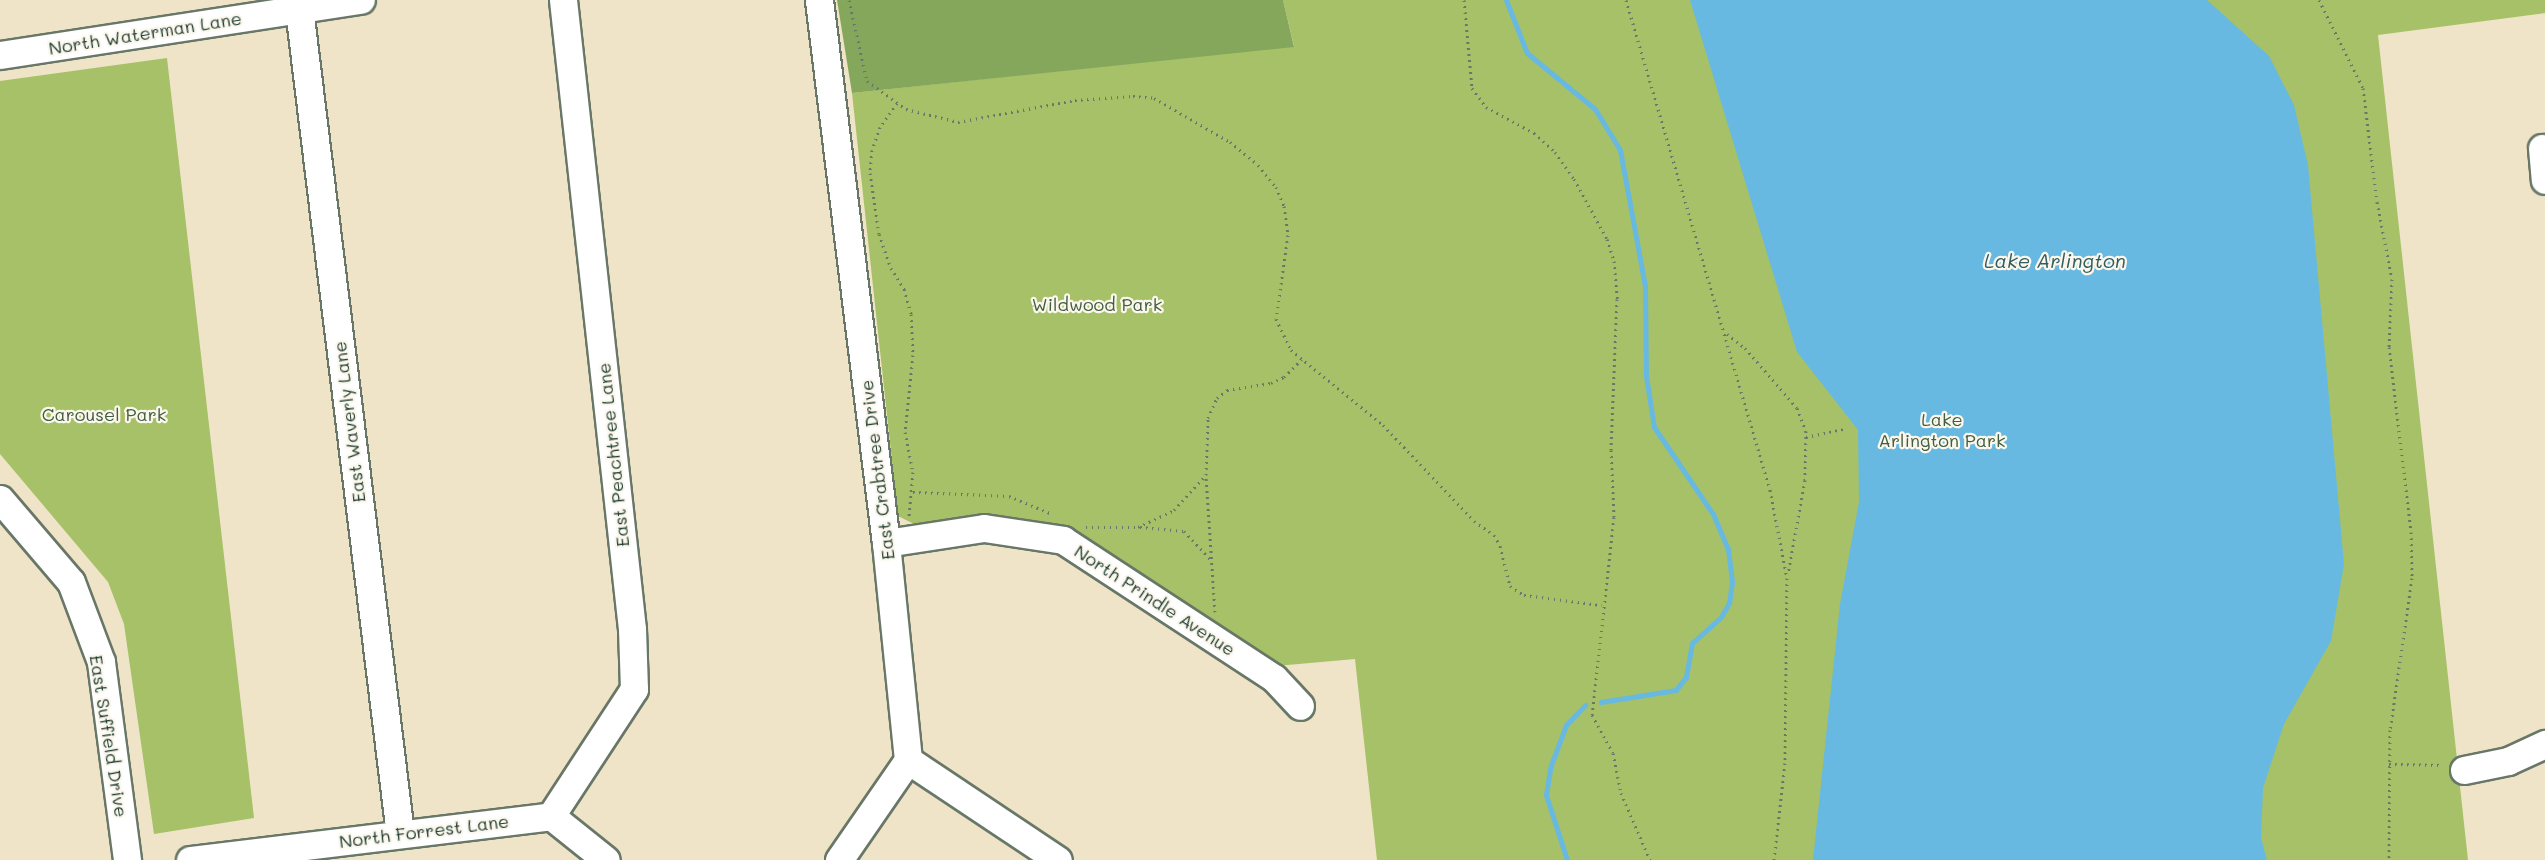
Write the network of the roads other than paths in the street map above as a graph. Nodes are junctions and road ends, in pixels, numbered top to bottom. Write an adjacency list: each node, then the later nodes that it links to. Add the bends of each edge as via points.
1 (361, 0): 4 (street, North Waterman Lane)
2 (563, 0): 14 (street, East Peachtree Lane, via 632,629 634,689)
3 (819, 0): 9 (street, East Crabtree Drive)
4 (298, 9): 5 (street, North Waterman Lane); 15 (street, East Waverly Lane)
5 (0, 55)
6 (2542, 148): 7 (street)
7 (2545, 180)
8 (0, 499): 16 (street, East Suffield Drive, via 71,582 101,662)
9 (897, 541): 10 (street, North Prindle Avenue, via 984,528 1063,540 1274,678); 12 (street, East Crabtree Drive)
10 (1300, 706)
11 (2545, 744): 13 (street, via 2508,761)
12 (908, 760): 19 (street); 20 (street)
13 (2464, 770)
14 (551, 816): 15 (street, North Forrest Lane); 18 (street)
15 (400, 834): 17 (street, North Forrest Lane)
16 (127, 860)
17 (190, 860)
18 (606, 860)
19 (839, 860)
20 (1058, 860)

